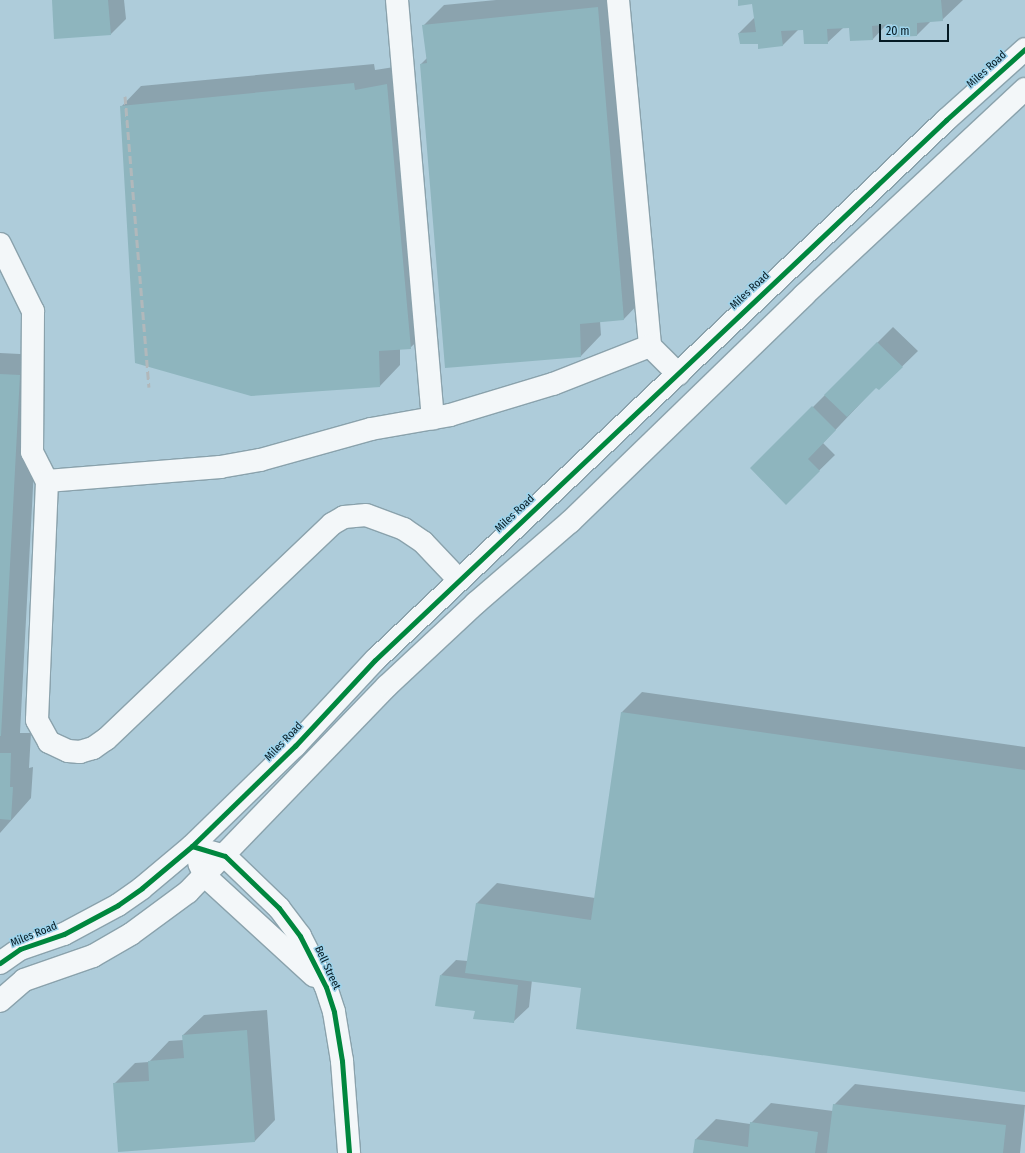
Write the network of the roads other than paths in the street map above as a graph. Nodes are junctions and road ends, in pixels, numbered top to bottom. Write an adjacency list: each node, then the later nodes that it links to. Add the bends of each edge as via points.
1 (397, 0): 8 (street)
2 (618, 0): 6 (street)
3 (1025, 49): 7 (street, Miles Road, via 946,120)
4 (1025, 89): 12 (street, via 804,295 570,522 476,603 387,686)
5 (0, 244): 9 (street, via 33,311 32,452)
6 (650, 346): 7 (street); 8 (street, via 553,384)
7 (678, 374): 10 (street, Miles Road)
8 (433, 418): 9 (street, via 371,429 260,460 220,467)
9 (47, 481): 10 (street, via 37,720 49,742 68,751 80,752 93,748 106,739 332,524 344,517 366,515 404,529 422,542)
10 (459, 580): 11 (street, Miles Road, via 375,660 295,746)
11 (192, 846): 12 (street, Bell Street); 13 (street, Bell Street); 14 (street, Miles Road, via 118,905 64,934 20,949)
12 (225, 856): 13 (street); 15 (street, Bell Street, via 290,921)
13 (204, 876): 15 (street, Bell Street); 16 (street, via 188,892 131,934 93,956 24,980)
14 (2, 960)
15 (326, 988): 17 (street, Bell Street, via 334,1012 342,1061)
16 (0, 1000)
17 (349, 1153)

